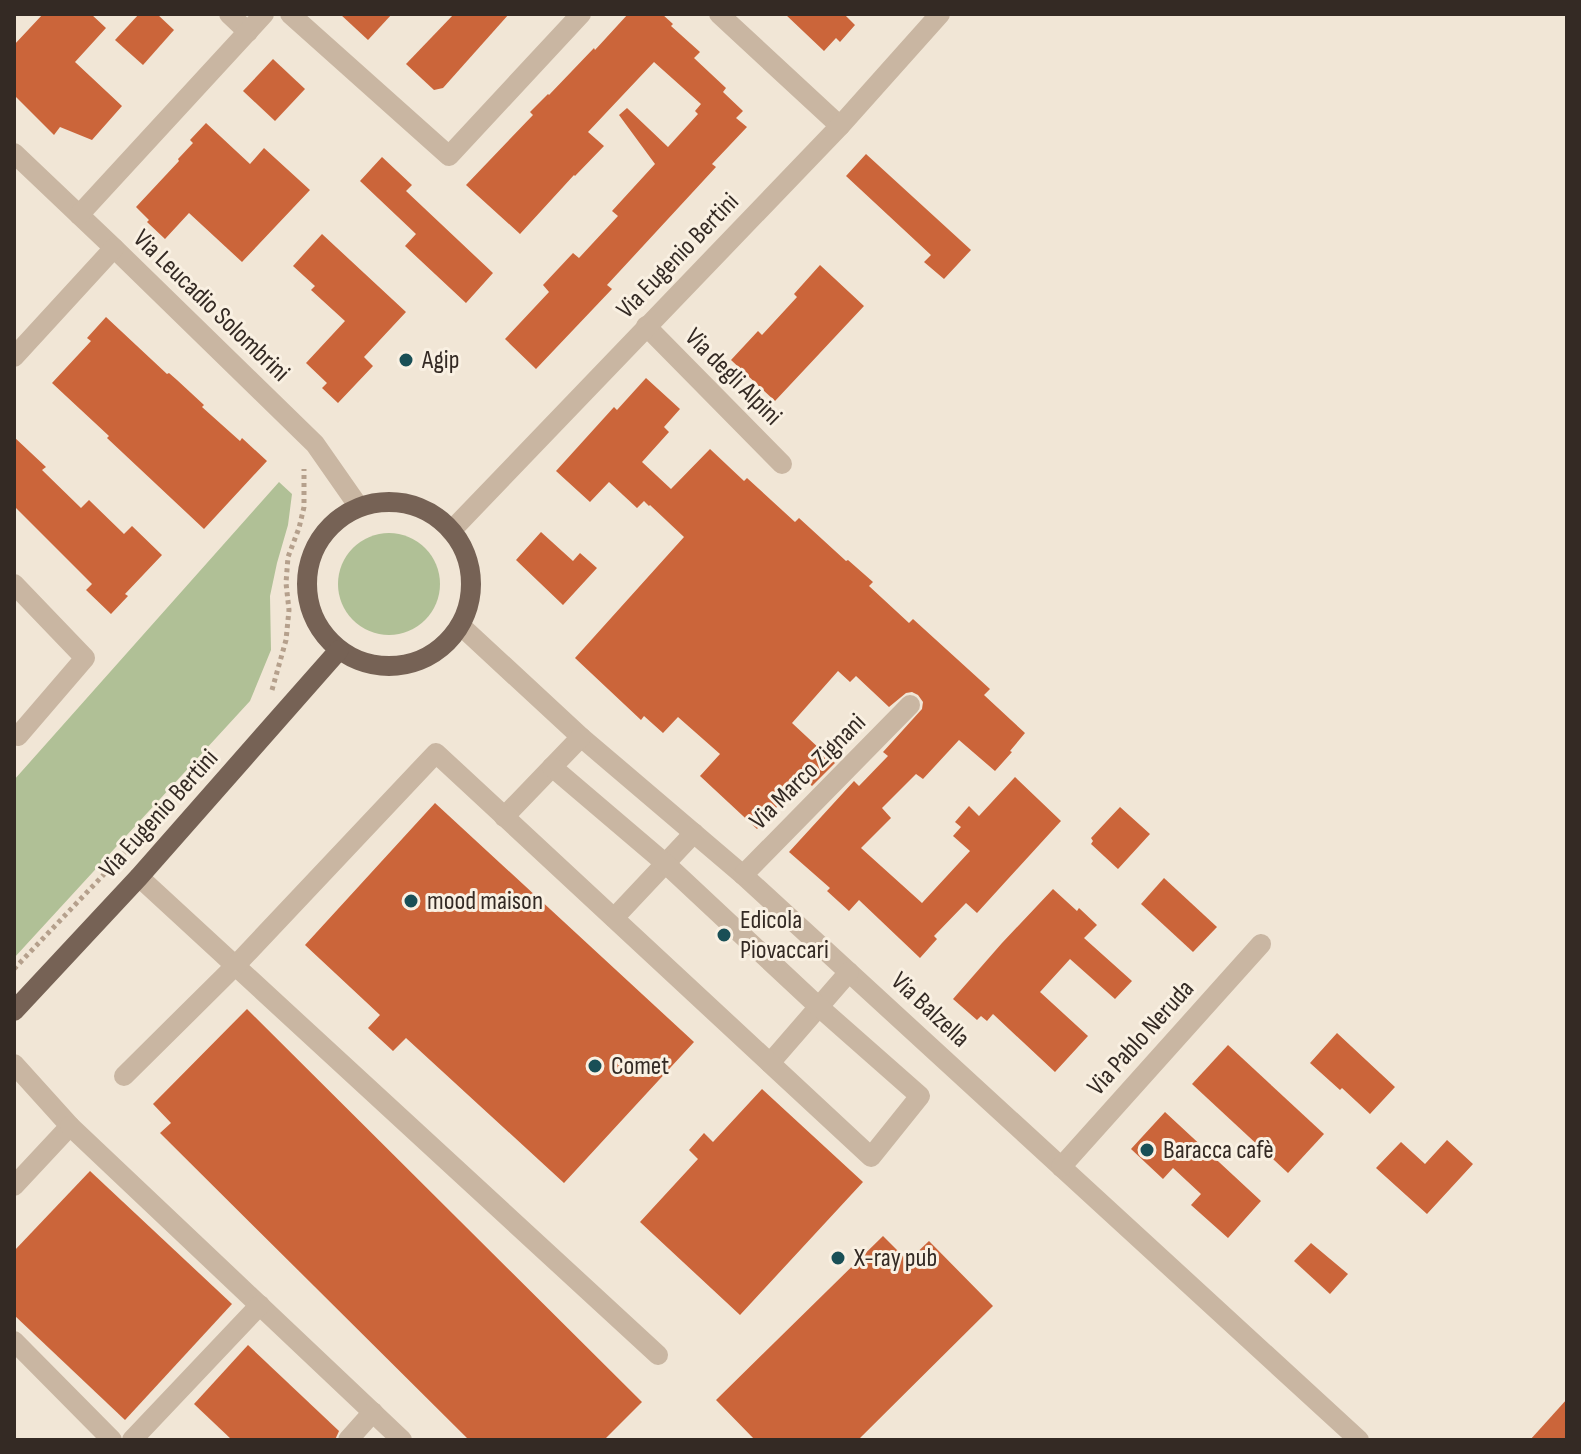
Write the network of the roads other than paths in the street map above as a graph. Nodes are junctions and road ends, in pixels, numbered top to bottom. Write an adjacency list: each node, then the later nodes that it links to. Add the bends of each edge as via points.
1 (229, 14): 7 (street)
2 (264, 14): 7 (street)
3 (290, 14): 4 (street, via 449,156)
4 (581, 14)
5 (719, 14): 8 (street)
6 (940, 14): 8 (street, Via Eugenio Bertini)
7 (248, 32): 10 (street)
8 (840, 126): 12 (street, Via Eugenio Bertini)
9 (14, 153): 10 (street, Via Leucadio Solombrini)
10 (79, 215): 11 (street, Via Leucadio Solombrini)
11 (114, 248): 13 (street); 15 (street, Via Leucadio Solombrini, via 315,444)
12 (646, 326): 14 (street, Via degli Alpini); 16 (street, Via Eugenio Bertini)
13 (14, 357)
14 (782, 464)
15 (359, 507): 16 (main road, via 409,504 432,514); 19 (main road, via 334,522 316,545 307,572 308,601 319,628)
16 (451, 531): 18 (main road, via 465,552 470,577 469,602)
17 (14, 584): 21 (street, via 85,658 18,736)
18 (460, 625): 19 (main road, via 442,646 418,661 391,666 364,662); 22 (street, Via Balzella)
19 (339, 650): 28 (main road, Via Eugenio Bertini)
20 (910, 705): 27 (street, Via Marco Zignani)
21 (14, 733)
22 (581, 737): 23 (street); 25 (street, Via Balzella)
23 (552, 767): 24 (street); 26 (street)
24 (504, 817): 29 (street); 31 (street, via 436,753)
25 (694, 833): 26 (street); 27 (street, Via Balzella)
26 (666, 864): 29 (street); 33 (street)
27 (743, 875): 32 (street, Via Balzella)
28 (139, 877): 31 (street); 34 (main road, Via Eugenio Bertini)
29 (614, 918): 35 (street)
30 (1261, 944): 39 (street, Via Pablo Neruda)
31 (236, 965): 37 (street); 43 (street)
32 (849, 972): 33 (street); 39 (street, Via Balzella)
33 (819, 1007): 35 (street); 35 (street, via 920,1096 871,1157)
34 (14, 1011)
35 (770, 1063)
36 (14, 1064): 38 (street)
37 (124, 1076)
38 (70, 1126): 40 (street); 41 (street)
39 (1061, 1167): 49 (street, Via Balzella)
40 (14, 1186)
41 (260, 1305): 44 (street); 46 (street)
42 (14, 1341): 45 (street)
43 (658, 1355)
44 (373, 1412): 47 (street); 48 (street)
45 (112, 1440)
46 (132, 1440)
47 (348, 1440)
48 (402, 1440)
49 (1359, 1440)

